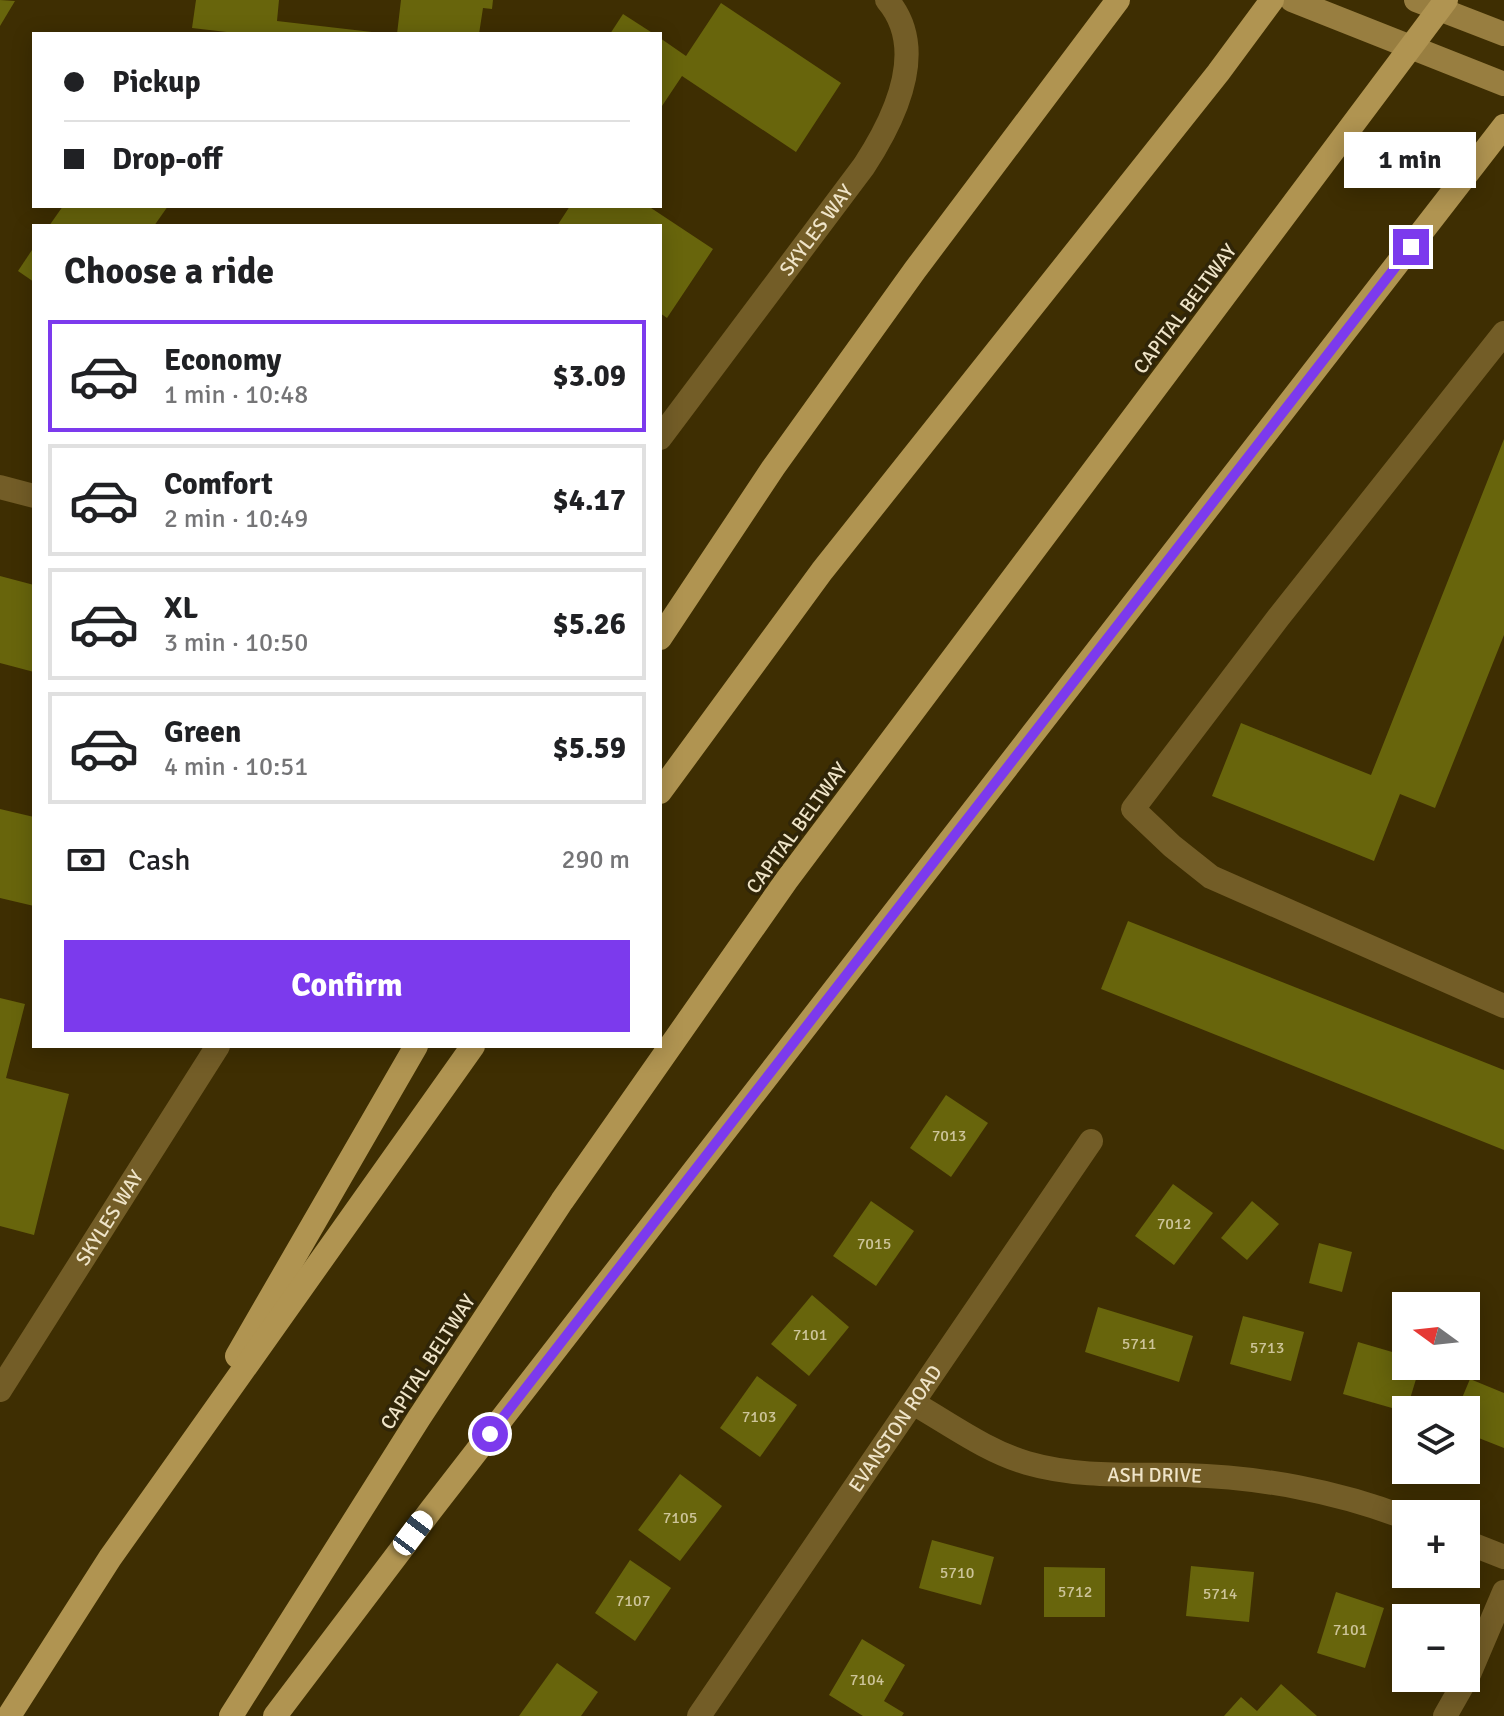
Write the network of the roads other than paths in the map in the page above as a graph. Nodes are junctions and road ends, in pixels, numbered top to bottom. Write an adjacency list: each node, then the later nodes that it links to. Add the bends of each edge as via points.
1 (887, 0): 11 (street, SKYLES WAY, via 904,29 908,55 881,139)
2 (1118, 0): 14 (highway, via 915,270)
3 (1272, 0): 15 (highway, via 822,571)
4 (1292, 0): 8 (main road)
5 (1416, 0): 7 (main road)
6 (1446, 0): 29 (highway, CAPITAL BELTWAY, via 786,881 562,1201)
7 (1504, 34)
8 (1504, 84)
9 (1504, 126): 30 (highway)
10 (1504, 333): 16 (street, via 1133,809 1211,877)
11 (662, 435)
12 (0, 487): 13 (street)
13 (32, 495)
14 (662, 635)
15 (662, 789)
16 (1504, 1006)
17 (217, 1048): 21 (street, SKYLES WAY)
18 (415, 1048): 26 (highway, via 219,1387)
19 (472, 1048): 26 (highway)
20 (1091, 1141): 22 (street, EVANSTON ROAD)
21 (0, 1390)
22 (913, 1403): 23 (street, ASH DRIVE, via 1026,1463 1097,1475 1247,1480 1307,1489); 31 (street, EVANSTON ROAD)
23 (1392, 1513)
24 (1480, 1548): 25 (street)
25 (1504, 1557)
26 (110, 1558): 28 (highway)
27 (1504, 1592): 32 (street)
28 (9, 1716)
29 (231, 1716)
30 (275, 1716)
31 (699, 1716)
32 (1445, 1716)

